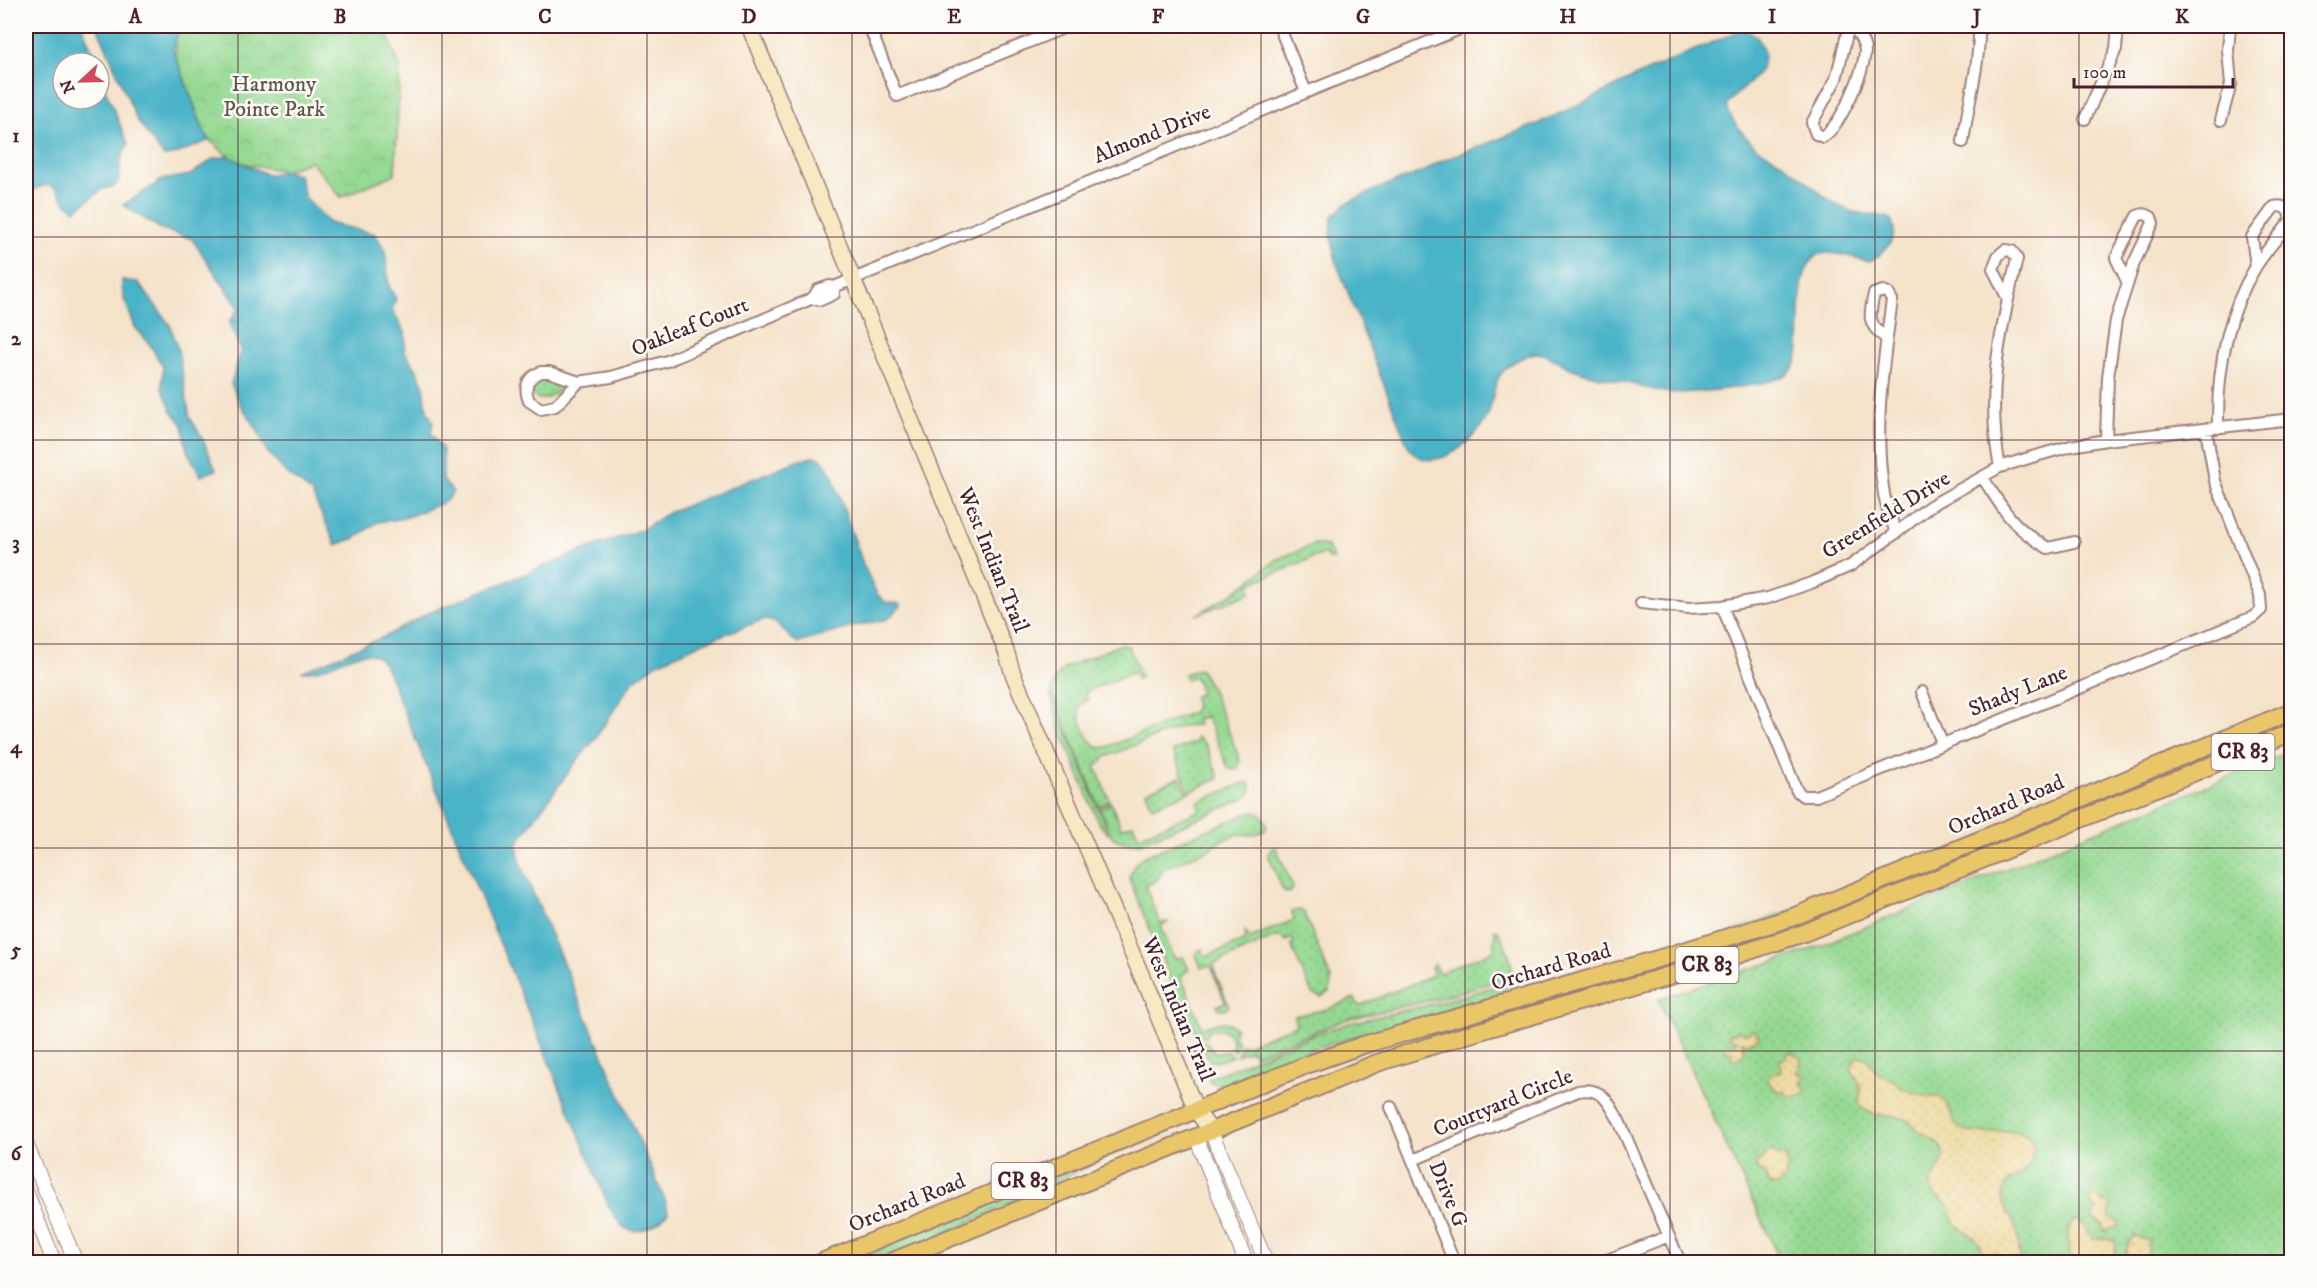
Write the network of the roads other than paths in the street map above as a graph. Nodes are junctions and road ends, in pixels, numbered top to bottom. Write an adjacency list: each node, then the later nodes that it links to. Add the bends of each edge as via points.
1 (749, 26): 15 (main road, West Indian Trail)
2 (869, 26): 3 (street, via 897,96)
3 (1068, 26)
4 (1279, 26): 10 (street)
5 (1467, 26): 10 (street, Almond Drive)
6 (1849, 26): 6 (street, via 1836,79 1812,123 1816,134 1823,137 1849,100 1862,64 1865,48 1855,29)
7 (1979, 26): 13 (street, via 1980,50)
8 (2118, 26): 11 (street, via 2116,49)
9 (2230, 26): 12 (street, via 2231,84)
10 (1306, 92): 15 (street, Almond Drive)
11 (2085, 119)
12 (2221, 120)
13 (1963, 142)
14 (2256, 266): 14 (street, via 2291,220 2285,207 2274,207 2252,237); 21 (street, via 2235,305 2222,358)
15 (853, 278): 19 (street, Oakleaf Court, via 818,290 813,298 667,361); 35 (main road, West Indian Trail, via 1013,674)
16 (2127, 281): 16 (street, via 2153,224 2147,214 2138,216 2118,250 2116,258); 23 (street, via 2112,348)
17 (2008, 299): 24 (street, via 1992,398)
18 (1886, 338): 26 (street, via 1880,392 1881,456 1884,495)
19 (579, 382): 19 (street, Oakleaf Court, via 548,409 534,406 526,394 529,380 541,372)
20 (2292, 419): 21 (street, Greenfield Drive)
21 (2218, 428): 22 (street, Greenfield Drive)
22 (2206, 429): 23 (street, Greenfield Drive); 33 (street, Shady Lane, via 2215,481 2260,595 2261,610 2253,617)
23 (2106, 440): 24 (street, Greenfield Drive)
24 (2000, 467): 25 (street, Greenfield Drive)
25 (1983, 478): 26 (street, Greenfield Drive, via 1930,506); 27 (street, via 2010,520 2030,538 2048,548)
26 (1896, 533): 29 (street, Greenfield Drive, via 1850,566 1811,583 1768,598)
27 (2074, 542)
28 (1641, 603): 29 (street, Greenfield Drive, via 1689,608)
29 (1722, 606): 33 (street, Shady Lane, via 1791,777 1803,796 1816,796)
30 (1923, 692): 33 (street)
31 (2292, 711): 35 (main road, Orchard Road / CR 83, via 1793,917 1363,1046)
32 (2292, 732): 36 (main road, Orchard Road / CR 83, via 1804,933 1377,1063)
33 (1942, 743)
34 (1391, 1107): 38 (street, Drive G)
35 (1196, 1110): 36 (main road, West Indian Trail); 44 (main road, Orchard Road / CR 83)
36 (1203, 1134): 41 (street, West Indian Trail); 45 (main road, Orchard Road / CR 83); 46 (street, West Indian Trail)
37 (26, 1144): 43 (street)
38 (1413, 1160): 40 (street, Courtyard Circle, via 1578,1091 1600,1092 1609,1102); 47 (street, Drive G)
39 (26, 1191): 42 (street)
40 (1669, 1236): 48 (street); 49 (street, Courtyard Circle)
41 (1265, 1261)
42 (54, 1263)
43 (75, 1263)
44 (822, 1263)
45 (891, 1263)
46 (1246, 1263)
47 (1454, 1263)
48 (1602, 1263)
49 (1680, 1263)

